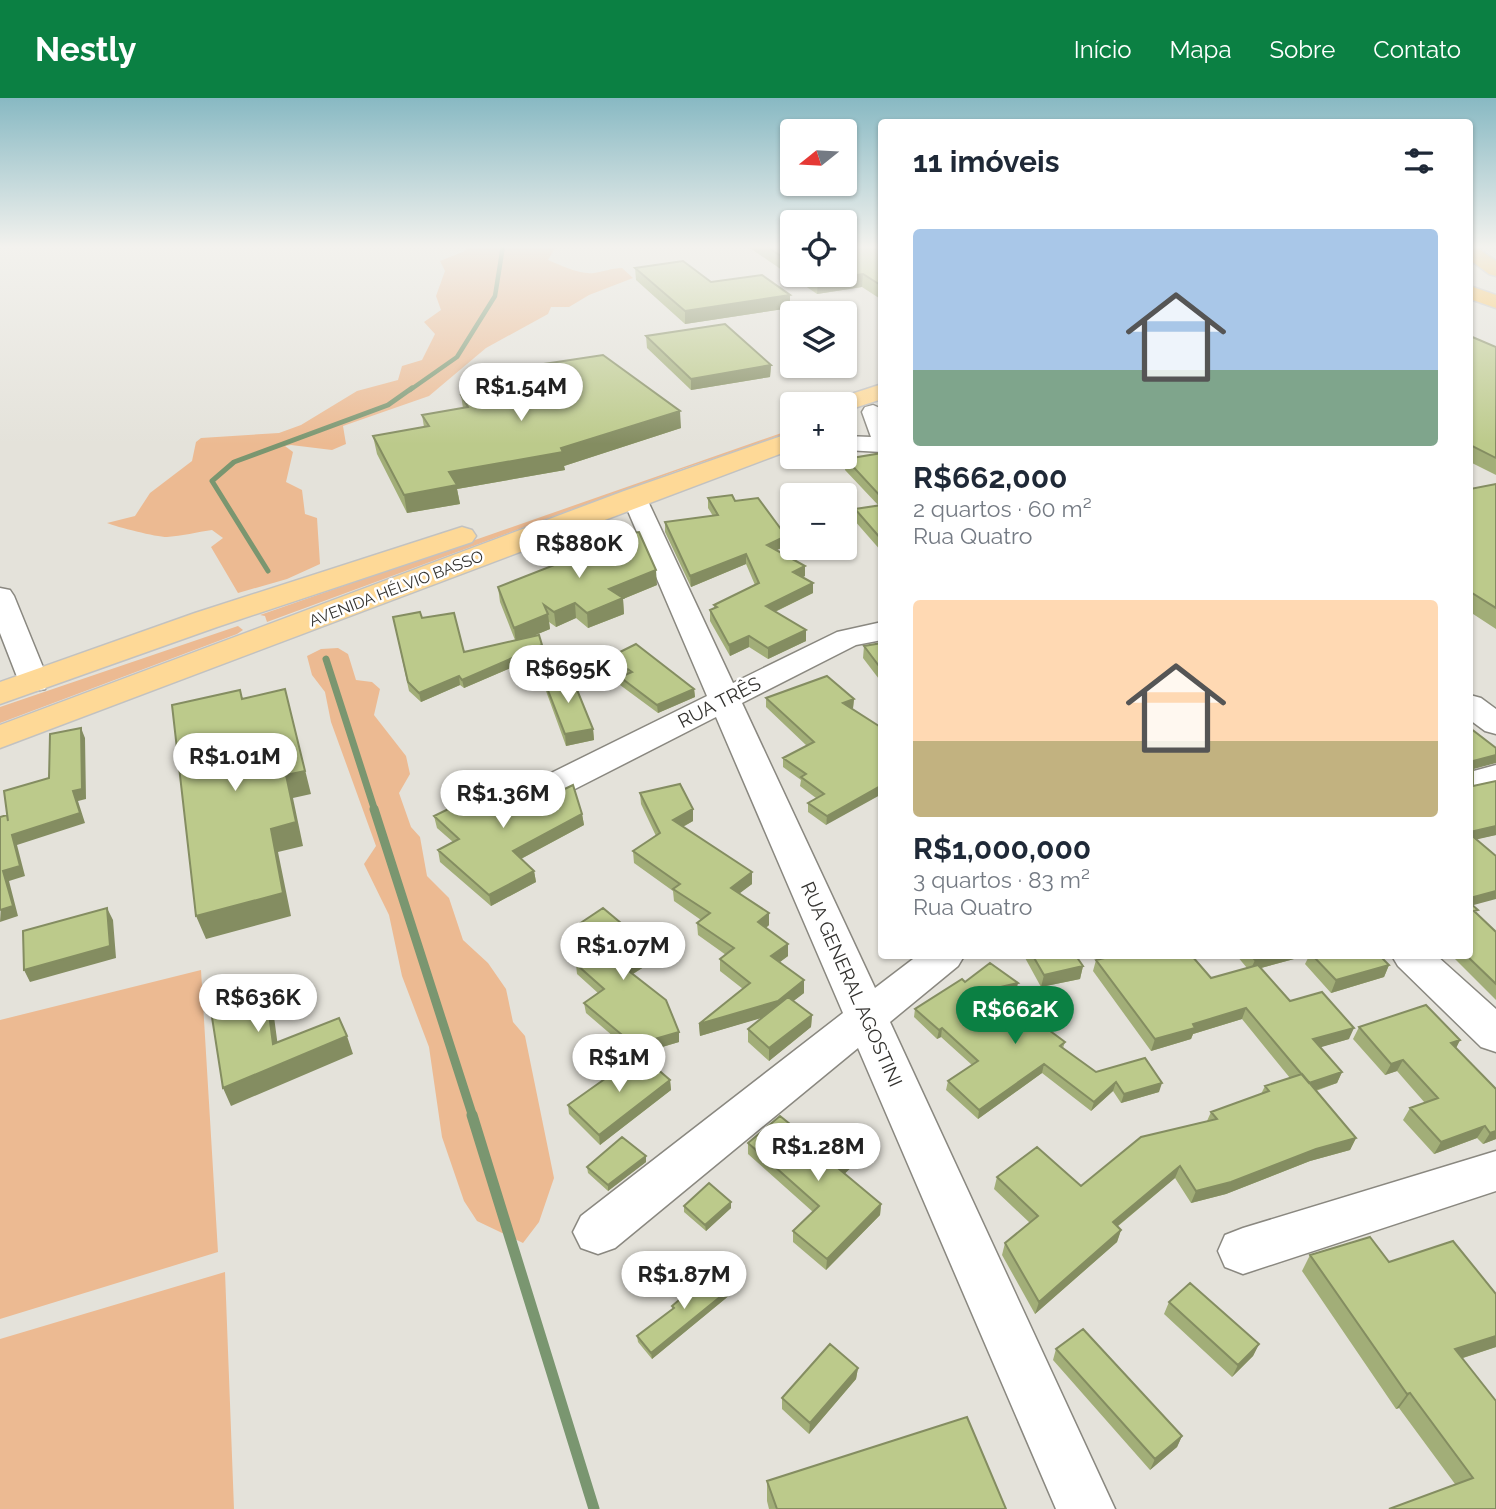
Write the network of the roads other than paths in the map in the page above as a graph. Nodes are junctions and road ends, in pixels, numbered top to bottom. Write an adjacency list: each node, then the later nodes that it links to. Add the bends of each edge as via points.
1 (857, 404): 2 (main road)
2 (878, 404)
3 (878, 405): 4 (main road)
4 (857, 416)
5 (780, 426): 11 (main road, AVENIDA HÉLVIO BASSO)
6 (857, 444): 8 (street)
7 (780, 445): 9 (main road, AVENIDA HÉLVIO BASSO)
8 (878, 445)
9 (634, 497): 13 (main road, AVENIDA HÉLVIO BASSO); 16 (street, RUA GENERAL AGOSTINI)
10 (0, 596): 14 (street)
11 (206, 620): 13 (main road, via 253,622); 14 (main road, AVENIDA HÉLVIO BASSO)
12 (878, 632): 16 (street, RUA TRÊS, via 847,638)
13 (246, 646): 19 (main road, AVENIDA HÉLVIO BASSO)
14 (34, 682): 15 (main road, AVENIDA HÉLVIO BASSO)
15 (0, 694)
16 (725, 700): 22 (street, RUA TRÊS); 25 (street, RUA GENERAL AGOSTINI)
17 (1473, 707): 18 (street)
18 (1496, 724)
19 (0, 737)
20 (1496, 776): 21 (street)
21 (1473, 782)
22 (559, 783)
23 (940, 959): 25 (street)
24 (1415, 959): 26 (street)
25 (866, 1016): 28 (street); 30 (street, RUA GENERAL AGOSTINI)
26 (1496, 1035)
27 (1496, 1171): 29 (street)
28 (598, 1232)
29 (1243, 1251)
30 (1086, 1509)

